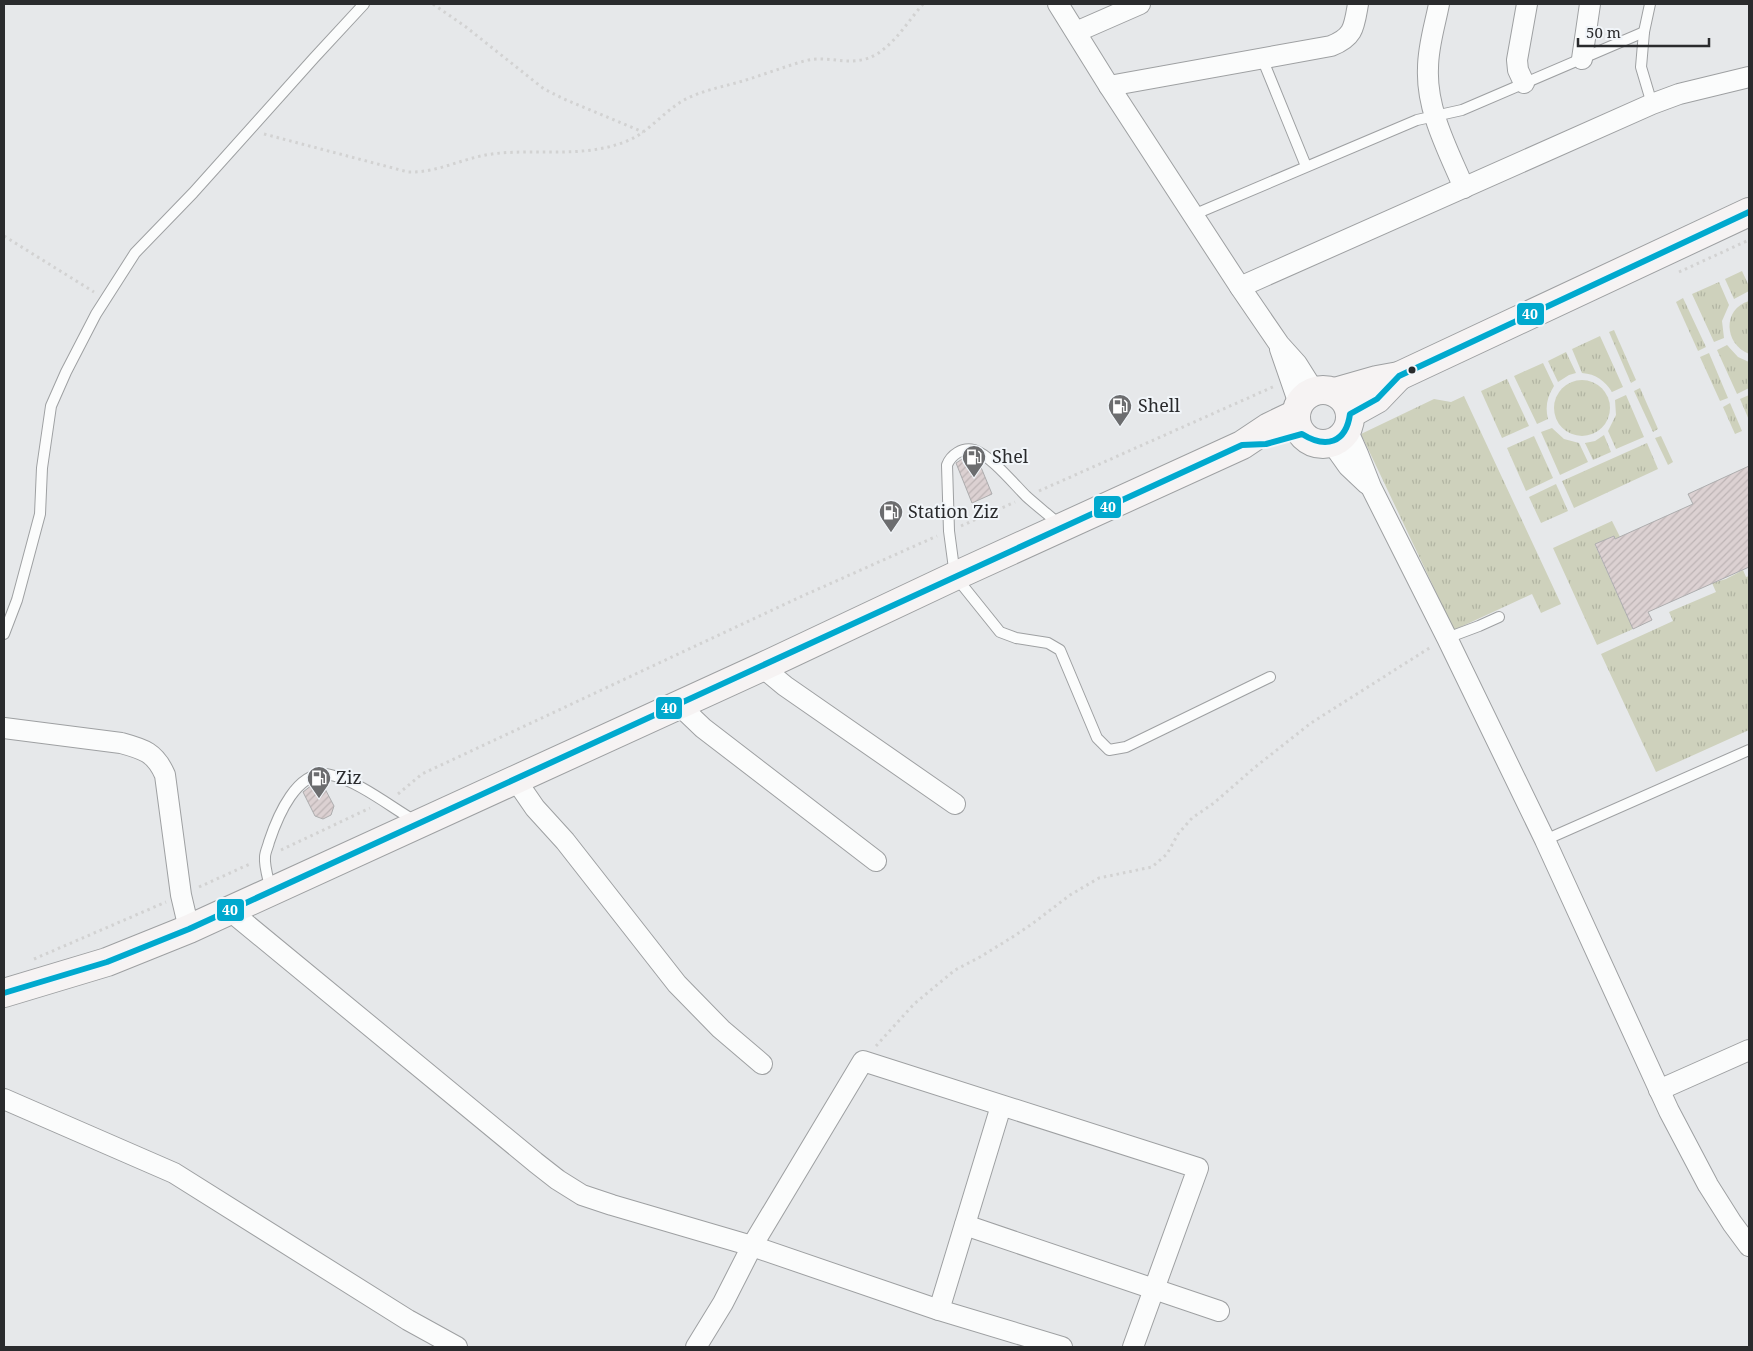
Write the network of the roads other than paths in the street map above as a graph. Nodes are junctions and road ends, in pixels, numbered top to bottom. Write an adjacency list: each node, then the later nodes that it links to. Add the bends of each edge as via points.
1 (364, 4): 28 (lane, via 135,253 106,298 51,406 42,468 40,514 17,600)
2 (1058, 4): 9 (street)
3 (1140, 4): 9 (street)
4 (1358, 4): 11 (street, via 1351,34 1339,43)
5 (1439, 4): 17 (street, via 1428,65)
6 (1526, 4): 14 (street, via 1517,60)
7 (1590, 4): 12 (street)
8 (1650, 4): 10 (lane)
9 (1076, 32): 15 (street)
10 (1644, 32): 12 (lane); 16 (lane, via 1641,67)
11 (1262, 58): 15 (street); 18 (lane)
12 (1582, 59): 14 (lane)
13 (1749, 77): 16 (street)
14 (1524, 83): 17 (lane, via 1462,110)
15 (1109, 86): 21 (street)
16 (1652, 104): 19 (street)
17 (1434, 115): 18 (lane); 19 (street)
18 (1306, 166): 21 (lane)
19 (1464, 188): 22 (street)
20 (1749, 212): 24 (main road, via 1399,376 1377,398)
21 (1193, 215): 22 (street)
22 (1240, 287): 23 (street)
23 (1279, 344): 24 (street, via 1281,355); 24 (street, via 1297,364)
24 (1318, 411): 25 (main road, via 1268,427 1242,445); 29 (street, via 1348,466 1371,487)
25 (1062, 526): 26 (main road); 26 (lane, via 980,453 974,450 956,453 947,465 949,531)
26 (955, 576): 30 (main road); 31 (lane, via 1000,632 1060,650 1097,738 1109,750 1126,747)
27 (1498, 617): 29 (lane)
28 (4, 634)
29 (1447, 638): 38 (street)
30 (762, 667): 32 (main road); 36 (street)
31 (1270, 677)
32 (679, 705): 35 (main road); 39 (street, via 704,728)
33 (4, 728): 42 (street, via 121,743 154,757 165,774 181,895)
34 (1749, 750): 38 (lane)
35 (515, 779): 37 (main road); 45 (street, via 677,984)
36 (955, 804)
37 (417, 823): 40 (main road); 40 (lane, via 345,779 325,774 316,776 300,786 276,821 264,858)
38 (1545, 840): 46 (street)
39 (876, 861)
40 (271, 892): 41 (main road)
41 (229, 910): 42 (main road); 50 (street, via 558,1180 582,1195 612,1206)
42 (189, 929): 43 (main road, via 106,962)
43 (4, 993)
44 (1749, 1050): 46 (street)
45 (762, 1064)
46 (1660, 1090): 51 (street, via 1708,1185)
47 (4, 1099): 55 (street, via 174,1172 408,1320)
48 (1001, 1106): 49 (street); 50 (street, via 863,1062); 52 (street, via 1198,1168)
49 (965, 1225): 52 (street); 53 (street)
50 (752, 1246): 53 (street); 56 (street)
51 (1749, 1246)
52 (1153, 1288): 54 (street); 58 (street)
53 (939, 1310): 57 (street)
54 (1219, 1311)
55 (457, 1347)
56 (696, 1347)
57 (1062, 1347)
58 (1133, 1347)

